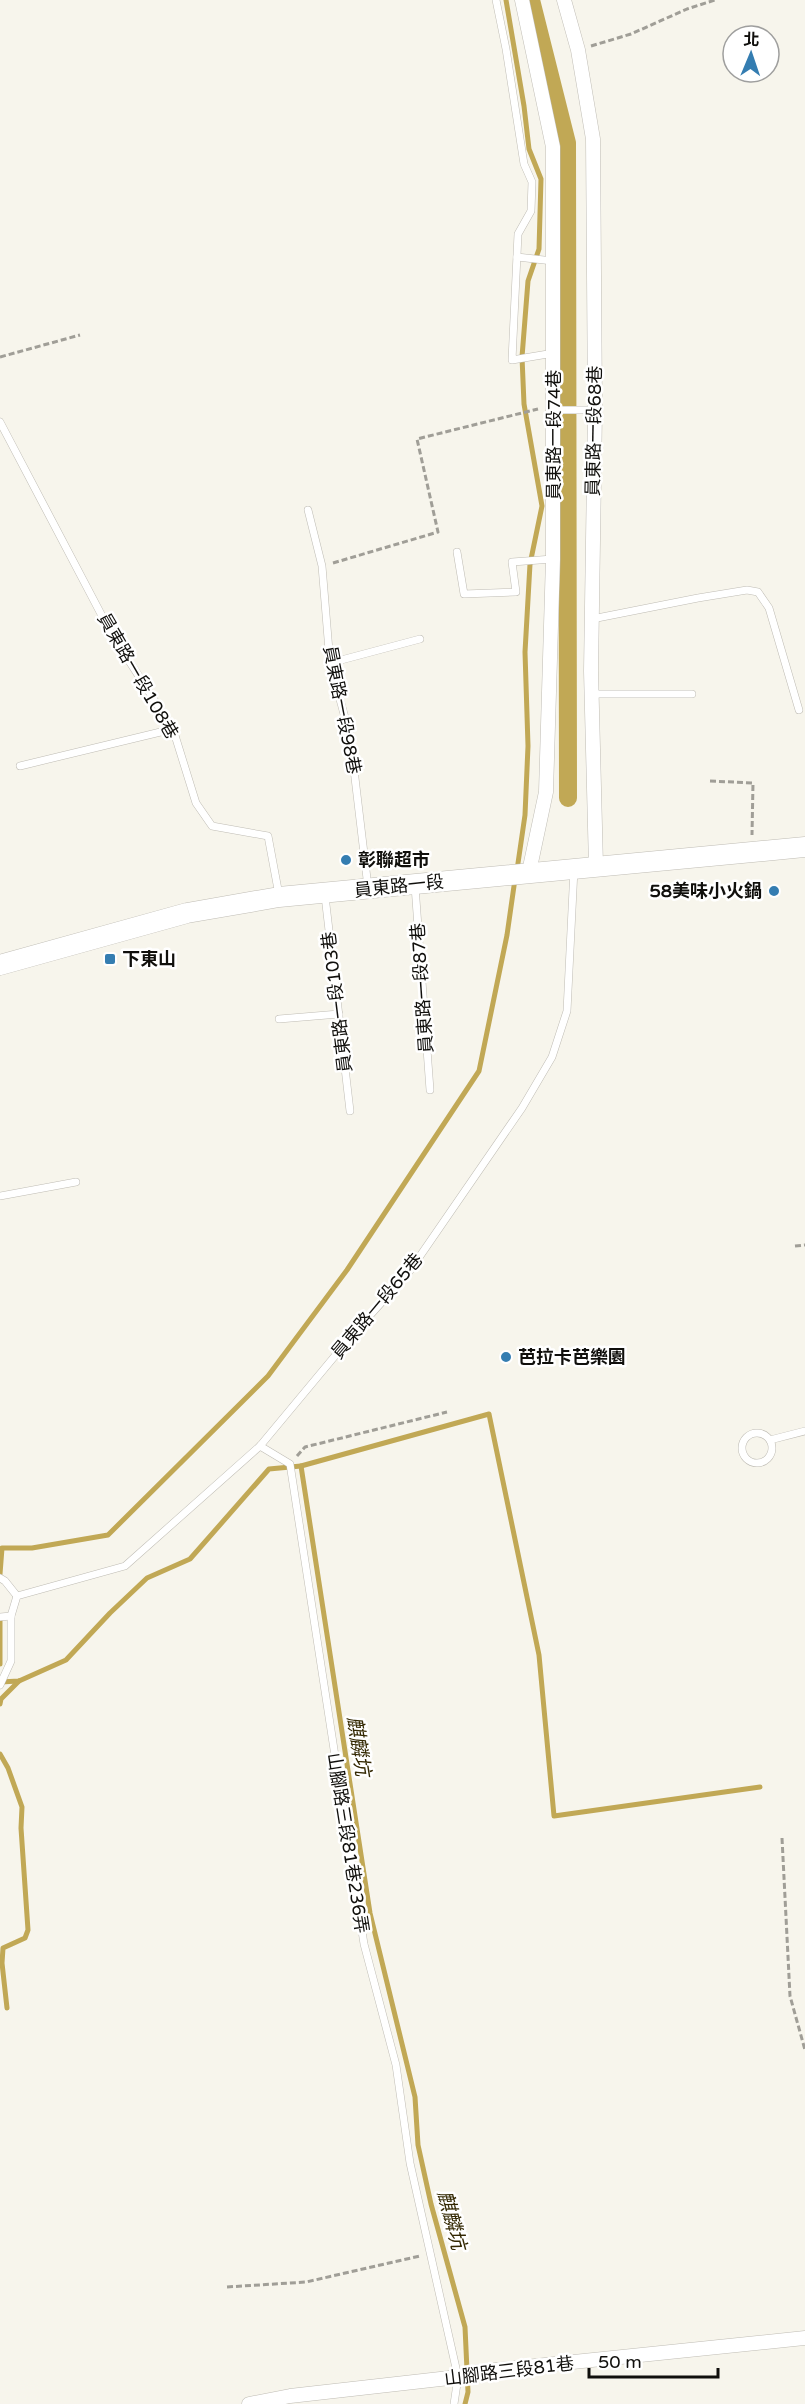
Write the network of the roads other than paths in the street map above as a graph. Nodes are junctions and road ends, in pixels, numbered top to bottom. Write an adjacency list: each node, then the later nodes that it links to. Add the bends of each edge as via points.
1 (496, 0): 4 (lane, via 524,164 532,182 531,211 518,234)
2 (522, 0): 5 (street, 員東路一段74巷, via 553,147)
3 (564, 0): 8 (street, 員東路一段68巷, via 578,50 593,139)
4 (517, 257): 5 (lane); 6 (lane, via 512,360)
5 (553, 261): 6 (street, 員東路一段74巷)
6 (554, 353): 7 (street, 員東路一段74巷)
7 (554, 410): 8 (lane); 12 (street, 員東路一段74巷)
8 (595, 410): 13 (street, 員東路一段68巷)
9 (0, 422): 19 (lane, 員東路一段108巷, via 111,633)
10 (308, 510): 15 (lane, 員東路一段98巷, via 322,566)
11 (457, 552): 12 (lane, via 464,594 516,592 512,562)
12 (554, 559): 24 (street, 員東路一段74巷, via 546,792)
13 (592, 619): 16 (street, 員東路一段68巷); 18 (lane, via 747,590 758,592 769,608)
14 (420, 639): 15 (lane)
15 (330, 663): 26 (lane, 員東路一段98巷, via 350,736)
16 (592, 694): 17 (lane); 22 (street, 員東路一段68巷)
17 (692, 694)
18 (799, 710)
19 (173, 729): 20 (lane); 28 (lane, 員東路一段108巷, via 196,803 212,826 268,836)
20 (20, 766)
21 (805, 847): 22 (main road, 員東路一段)
22 (596, 866): 23 (main road, 員東路一段)
23 (574, 868): 24 (main road, 員東路一段); 38 (lane, 員東路一段65巷, via 567,1011 552,1057 522,1108 410,1272)
24 (529, 872): 25 (main road, 員東路一段)
25 (415, 885): 26 (main road, 員東路一段); 32 (lane, 員東路一段87巷)
26 (368, 889): 27 (main road, 員東路一段)
27 (325, 893): 28 (main road, 員東路一段); 30 (lane, 員東路一段103巷)
28 (279, 897): 29 (main road, 員東路一段, via 187,913)
29 (0, 965)
30 (339, 1014): 31 (lane); 33 (lane, 員東路一段103巷)
31 (279, 1019)
32 (429, 1090)
33 (350, 1111)
34 (76, 1182): 35 (lane)
35 (0, 1196)
36 (805, 1431): 37 (lane)
37 (770, 1440): 37 (lane, via 760,1433 749,1435 742,1445 745,1456 755,1462 766,1459 772,1449)
38 (260, 1446): 40 (lane, 員東路一段65巷, via 125,1566); 45 (lane, 山腳路三段81巷236弄, via 290,1464 364,1944 396,2065 411,2163)
39 (0, 1578): 40 (lane)
40 (17, 1596): 41 (lane)
41 (11, 1616): 42 (lane); 43 (lane, via 11,1661)
42 (0, 1617)
43 (0, 1685)
44 (805, 2338): 45 (street, 山腳路三段81巷)
45 (458, 2377): 46 (street, 山腳路三段81巷); 47 (lane)
46 (249, 2404)
47 (454, 2404)

